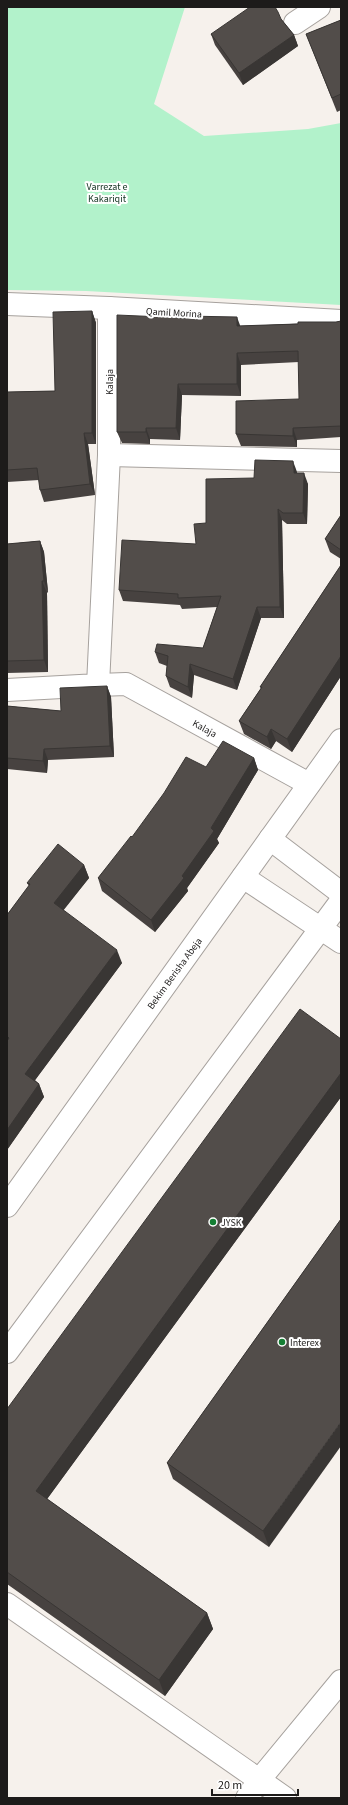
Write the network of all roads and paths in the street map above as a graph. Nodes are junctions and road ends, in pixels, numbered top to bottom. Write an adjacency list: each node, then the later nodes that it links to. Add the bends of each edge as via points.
1 (319, 7): 2 (street)
2 (295, 23)
3 (7, 304): 4 (street, Qamil Morina)
4 (109, 308): 5 (street, Qamil Morina); 6 (street, Kalaja)
5 (341, 321)
6 (110, 455): 7 (street); 8 (street, Kalaja)
7 (341, 461)
8 (98, 685): 9 (street, Kalaja); 11 (street, Kalaja, via 126,684)
9 (7, 690)
10 (341, 740): 11 (street, Bekim Berisha Abeja)
11 (309, 784): 12 (street, Bekim Berisha Abeja)
12 (270, 839): 13 (street, Bekim Berisha Abeja); 14 (street)
13 (243, 877): 16 (street); 18 (street, Bekim Berisha Abeja)
14 (341, 893)
15 (341, 902): 16 (street)
16 (321, 929): 17 (street); 19 (street)
17 (341, 942)
18 (7, 1206)
19 (14, 1330): 20 (street)
20 (7, 1352)
21 (7, 1604): 23 (street)
22 (341, 1681): 23 (street)
23 (260, 1779): 24 (street); 25 (street)
24 (247, 1798)
25 (285, 1798)

